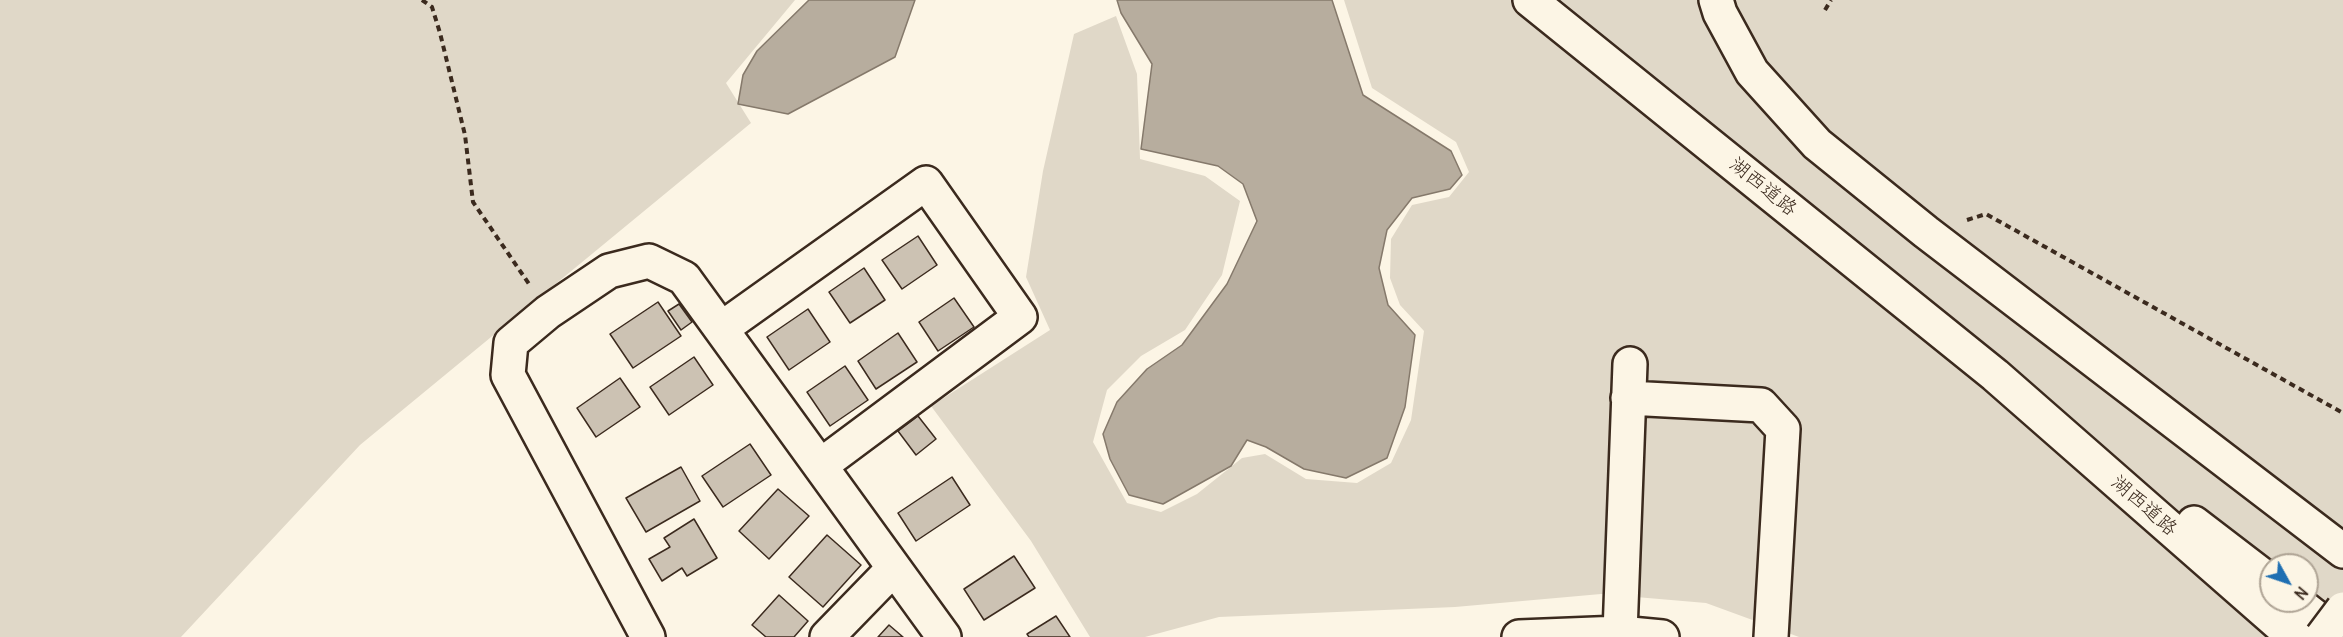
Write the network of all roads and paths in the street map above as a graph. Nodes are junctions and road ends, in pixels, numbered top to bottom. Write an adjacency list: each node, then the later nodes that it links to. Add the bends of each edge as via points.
1 (422, 0): 7 (path, via 432,7 440,33 465,135 473,202)
2 (1530, 0): 10 (main road, 湖西道路)
3 (1716, 0): 6 (main road, via 1752,72 1816,144)
4 (1830, 0): 5 (path)
5 (1825, 10)
6 (1926, 232): 12 (path, via 1986,214); 14 (main road)
7 (548, 312): 8 (main road, via 609,271 649,261 684,278); 20 (main road, via 511,343 508,375)
8 (721, 329): 13 (main road); 13 (main road, via 926,183 1020,317)
9 (1630, 364): 11 (main road)
10 (1995, 375): 16 (main road, 湖西道路); 26 (main road, 湖西道路)
11 (1628, 398): 19 (main road); 25 (main road, via 1761,405 1783,429)
12 (2343, 412)
13 (820, 466): 15 (main road)
14 (2343, 551)
15 (894, 568): 21 (main road); 22 (main road)
16 (2259, 573)
17 (2343, 609): 27 (main road, bridge)
18 (2310, 613): 28 (main road)
19 (1620, 633): 23 (main road); 24 (main road)
20 (648, 637)
21 (827, 637)
22 (944, 637)
23 (1519, 637)
24 (1662, 637)
25 (1771, 637)
26 (2294, 637)
27 (2322, 637)
28 (2341, 637)

